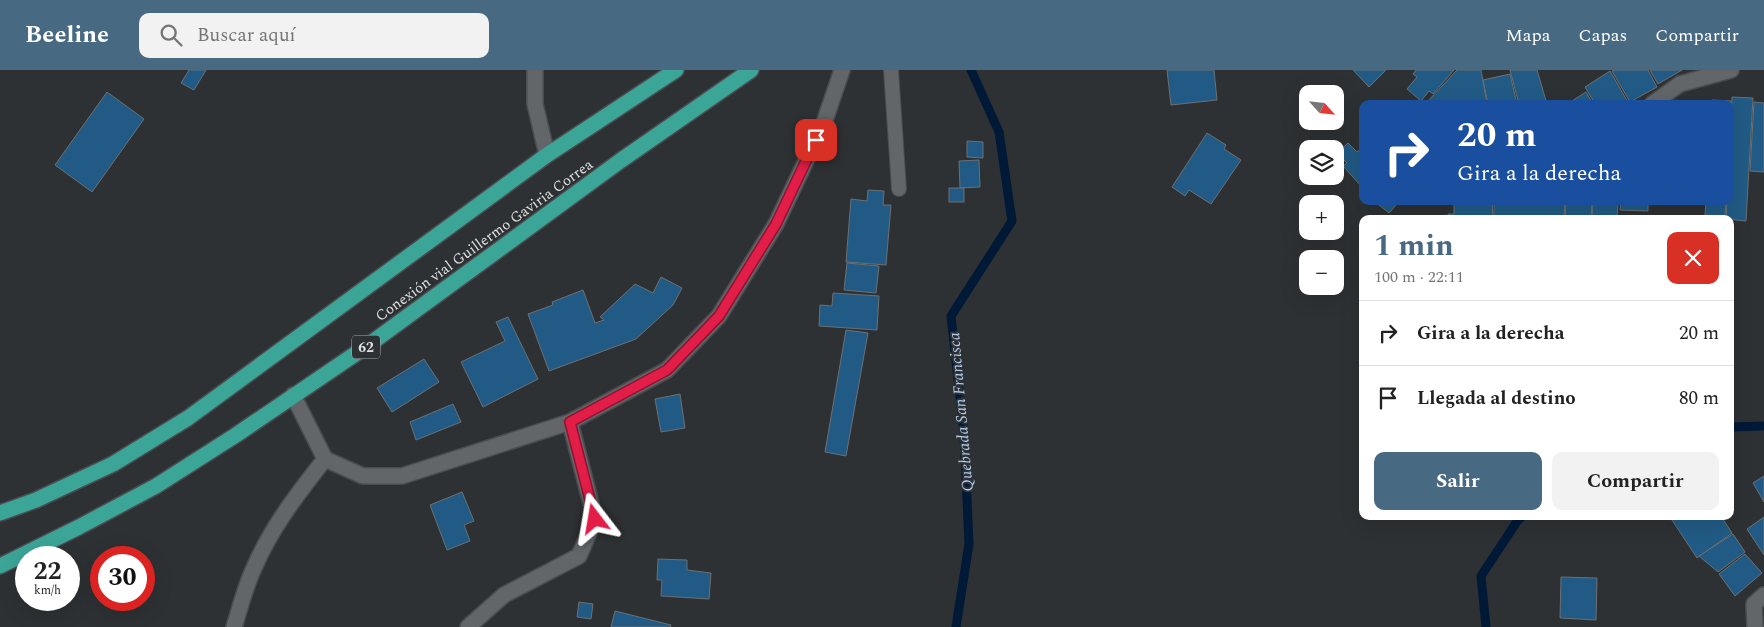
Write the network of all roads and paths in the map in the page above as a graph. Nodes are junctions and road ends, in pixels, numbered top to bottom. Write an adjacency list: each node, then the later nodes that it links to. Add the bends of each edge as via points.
1 (535, 70): 8 (street, via 535,104)
2 (676, 70): 8 (highway, Conexión vial Guillermo Gaviria Correa)
3 (750, 70): 10 (highway, Conexión vial Guillermo Gaviria Correa / 62, via 367,346)
4 (842, 70): 11 (street, via 824,123 776,224 719,316 667,370)
5 (891, 70): 9 (lane)
6 (1731, 70): 7 (street, via 1680,84)
7 (1658, 100)
8 (547, 155): 13 (highway, Conexión vial Guillermo Gaviria Correa, via 188,418 113,464 36,500)
9 (899, 189)
10 (293, 395): 12 (street); 14 (highway, Conexión vial Guillermo Gaviria Correa / 62, via 156,486)
11 (570, 422): 12 (street, via 402,476 362,476); 17 (street, via 595,519 578,556 504,595)
12 (325, 459): 16 (street, via 273,530 253,569)
13 (0, 512)
14 (0, 566)
15 (1764, 594): 18 (street, via 1754,604)
16 (234, 627)
17 (468, 627)
18 (1755, 627)

